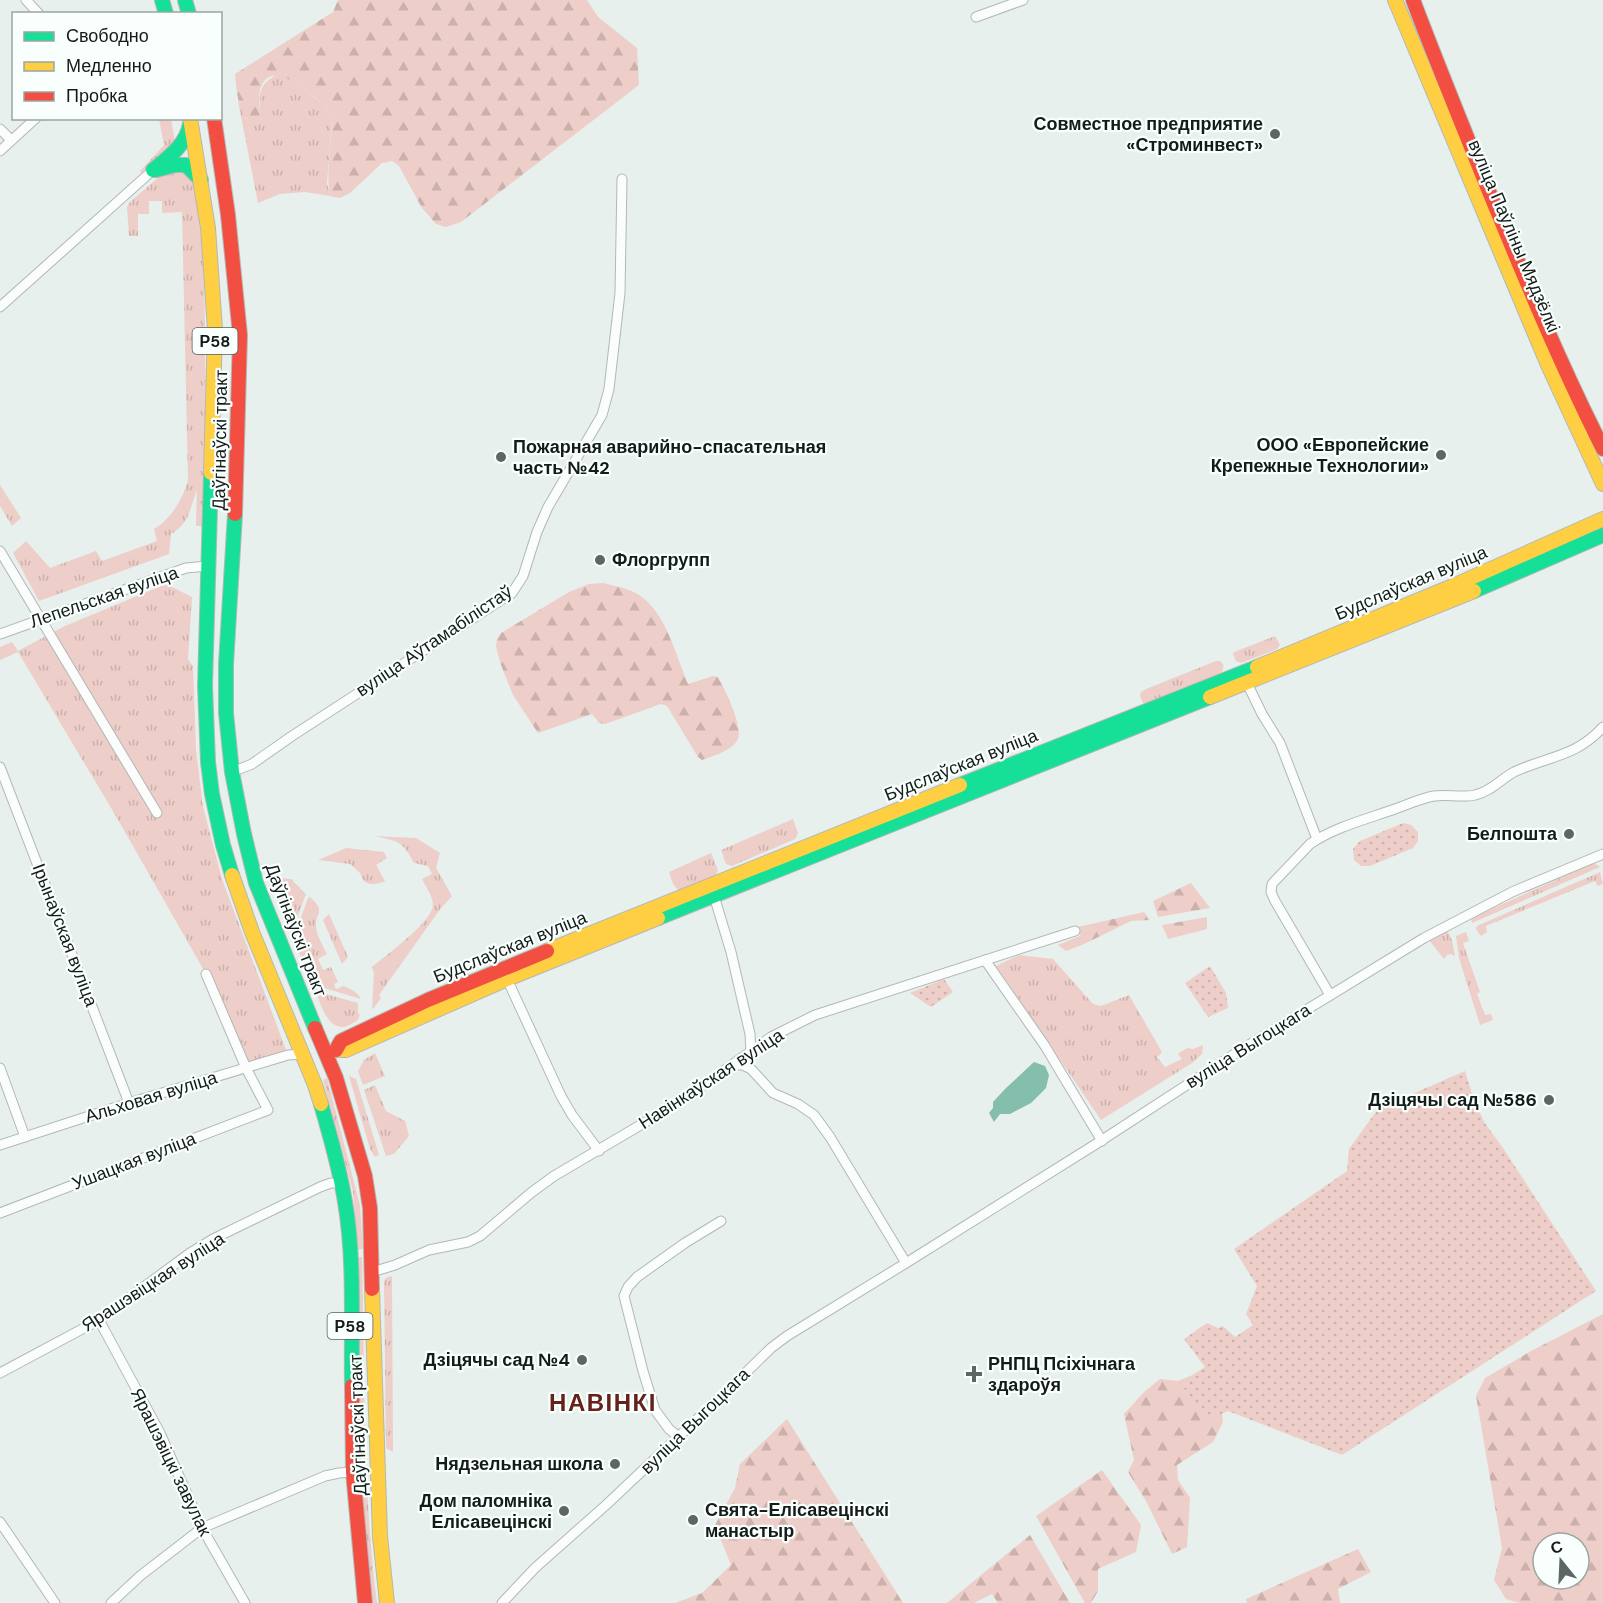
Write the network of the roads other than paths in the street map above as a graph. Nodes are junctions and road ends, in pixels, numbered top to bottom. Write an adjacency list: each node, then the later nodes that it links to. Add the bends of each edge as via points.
1 (26, 0): 5 (street)
2 (1023, 0): 6 (street)
3 (1395, 0): 19 (main road, вуліца Паўліны Мядзёлкі, via 1548,365)
4 (1413, 0): 18 (main road, вуліца Паўліны Мядзёлкі, via 1559,359)
5 (37, 12)
6 (976, 17)
7 (34, 120): 12 (street)
8 (190, 120): 14 (main road, via 188,135)
9 (190, 120): 16 (main road, Даўгінаўскі тракт / Р58)
10 (214, 120): 23 (main road, Даўгінаўскі тракт / Р58, via 240,335)
11 (0, 129): 12 (street)
12 (11, 140): 13 (street)
13 (0, 151)
14 (153, 170): 16 (main road, via 186,165); 17 (street)
15 (622, 179): 30 (street, вуліца Аўтамабілістаў, via 620,293 606,401 602,416 548,507 523,576 512,593 252,764)
16 (201, 180): 24 (main road, Даўгінаўскі тракт / Р58, via 215,330)
17 (0, 307)
18 (1603, 449)
19 (1603, 484)
20 (1603, 519): 44 (main road, Будслаўская вуліца, via 1235,676 452,990 341,1041)
21 (1603, 535): 27 (main road, Будслаўская вуліца)
22 (0, 550): 25 (street)
23 (233, 565): 24 (main road); 30 (main road, Даўгінаўскі тракт / Р58, via 226,684)
24 (208, 566): 25 (street, Лепельская вуліца, via 186,568); 37 (main road, Даўгінаўскі тракт / Р58, via 208,762 226,854)
25 (40, 619): 26 (street, Лепельская вуліца); 31 (street)
26 (0, 634)
27 (1247, 682): 32 (street, via 1280,743); 34 (main road, Будслаўская вуліца)
28 (1603, 727): 32 (street, via 1575,750 1516,771 1482,793 1431,796)
29 (0, 767): 51 (street, Ірынаўская вуліца)
30 (232, 772): 35 (main road, Даўгінаўскі тракт / Р58, via 256,883)
31 (157, 813)
32 (1317, 839): 41 (street, via 1278,877 1271,892)
33 (1603, 854): 41 (street, вуліца Выгоцкага, via 1512,892 1450,924)
34 (714, 896): 40 (main road, Будслаўская вуліца); 42 (street)
35 (274, 923): 37 (main road); 44 (main road, Даўгінаўскі тракт / Р58)
36 (1075, 931): 38 (street, Навінкаўская вуліца)
37 (252, 932): 46 (main road, Даўгінаўскі тракт / Р58)
38 (985, 960): 43 (street, Навінкаўская вуліца, via 815,1015); 53 (street, via 1045,1046)
39 (206, 975): 49 (street)
40 (507, 979): 44 (main road, Будслаўская вуліца, via 346,1050); 55 (street, via 561,1096)
41 (1330, 995): 53 (street, вуліца Выгоцкага)
42 (750, 1034): 43 (street, via 758,1039); 45 (street)
43 (771, 1037): 45 (street, Навінкаўская вуліца)
44 (331, 1051): 46 (main road); 60 (main road, Даўгінаўскі тракт / Р58, via 365,1176)
45 (751, 1051): 47 (street, Навінкаўская вуліца); 50 (street)
46 (303, 1054): 49 (street, Альховая вуліца); 56 (main road, Даўгінаўскі тракт / Р58, via 319,1096)
47 (732, 1065): 50 (street); 55 (street, Навінкаўская вуліца)
48 (0, 1068): 52 (street)
49 (246, 1068): 51 (street, Альховая вуліца); 57 (street, Ушацкая вуліца, via 268,1110)
50 (751, 1069): 59 (street, via 773,1093 814,1115)
51 (129, 1103): 52 (street, Альховая вуліца)
52 (25, 1137): 54 (street, Альховая вуліца)
53 (1102, 1141): 59 (street, вуліца Выгоцкага)
54 (0, 1145)
55 (599, 1151): 60 (street, Навінкаўская вуліца, via 554,1176 480,1236)
56 (342, 1183): 61 (street, Ярашэвіцкая вуліца, via 320,1187 213,1239); 64 (main road, Даўгінаўскі тракт / Р58, via 350,1253)
57 (0, 1213)
58 (721, 1221): 63 (street, via 637,1277 624,1296 655,1410)
59 (906, 1263): 63 (street, вуліца Выгоцкага, via 771,1348)
60 (372, 1272): 71 (main road, Даўгінаўскі тракт / Р58, via 380,1536)
61 (99, 1320): 62 (street, Ярашэвіцкая вуліца); 66 (street, Ярашэвіцкі завулак, via 160,1433)
62 (0, 1373)
63 (679, 1437): 72 (street, вуліца Выгоцкага)
64 (353, 1472): 66 (street, via 326,1476); 70 (main road, Даўгінаўскі тракт / Р58)
65 (0, 1522): 67 (street)
66 (202, 1528): 68 (street); 69 (street, Ярашэвіцкі завулак)
67 (55, 1603)
68 (111, 1603)
69 (245, 1603)
70 (365, 1603)
71 (387, 1603)
72 (502, 1603)

